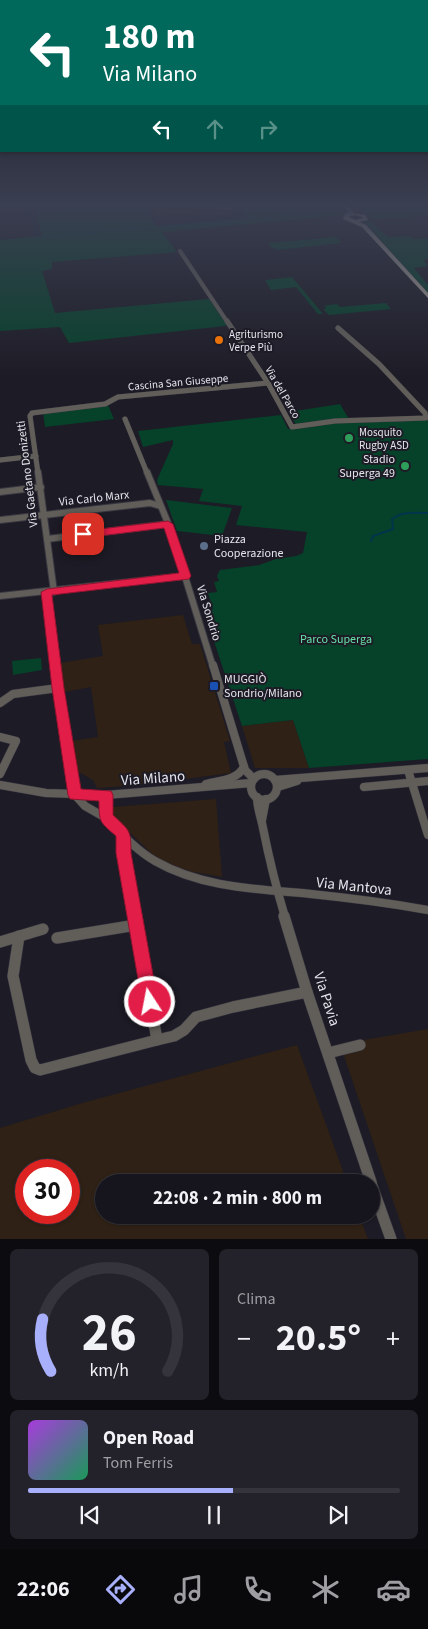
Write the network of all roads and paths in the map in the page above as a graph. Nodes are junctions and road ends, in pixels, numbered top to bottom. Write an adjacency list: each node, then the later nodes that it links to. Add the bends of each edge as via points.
1 (189, 264): 5 (street, Via del Parco)
2 (400, 264): 3 (main road)
3 (428, 296)
4 (338, 328): 5 (street, Via del Parco, via 379,364 426,413 426,418 292,427)
5 (268, 383): 6 (street, Cascina San Giuseppe, via 118,397 105,404)
6 (32, 413): 8 (street, Via Gaetano Donizetti)
7 (124, 419): 12 (street, Via Sondrio)
8 (36, 456): 9 (street); 10 (street, Via Gaetano Donizetti)
9 (0, 460)
10 (41, 487): 11 (street); 13 (street, Via Gaetano Donizetti)
11 (0, 492)
12 (161, 506): 13 (street, Via Carlo Marx, via 152,503); 15 (street, Via Sondrio)
13 (44, 515): 14 (street, Via Carlo Marx); 16 (street, Via Gaetano Donizetti)
14 (0, 520)
15 (168, 524): 16 (street); 17 (street, Via Sondrio)
16 (47, 539): 18 (street, Via Gaetano Donizetti)
17 (185, 576): 18 (street); 23 (street, Via Sondrio)
18 (50, 592): 19 (street); 20 (street, Via Gaetano Donizetti)
19 (0, 596)
20 (58, 688): 21 (street, via 13,694); 34 (street, Via Gaetano Donizetti)
21 (0, 703)
22 (0, 737): 26 (street, via 16,741)
23 (244, 764): 32 (street); 33 (street, via 239,776)
24 (428, 768): 25 (street)
25 (408, 770): 28 (street); 29 (street)
26 (0, 774)
27 (428, 781): 28 (street)
28 (412, 783): 31 (street); 38 (street)
29 (276, 784): 32 (street, via 266,776); 32 (street, via 275,794)
30 (0, 785): 34 (street, Via Milano)
31 (364, 787)
32 (256, 788): 33 (street, Via Milano, via 232,785); 39 (street, Via Pavia)
33 (188, 789): 35 (street, Via Milano)
34 (75, 795): 35 (street, Via Milano); 36 (street, Via Mantova, via 85,806)
35 (106, 795): 36 (street)
36 (106, 818): 37 (street, Via Mantova)
37 (124, 834): 39 (street, Via Mantova, via 148,857 163,865 206,880); 41 (street)
38 (428, 836)
39 (277, 892): 40 (street, Via Mantova); 46 (street, Via Pavia)
40 (428, 910)
41 (136, 925): 44 (street); 47 (street)
42 (43, 929): 43 (street)
43 (19, 936): 45 (street); 47 (street, via 13,976 35,1068 40,1070)
44 (57, 938)
45 (0, 942)
46 (307, 992): 47 (street, via 196,1017 174,1036); 49 (street, Via Pavia)
47 (157, 1040)
48 (360, 1045): 49 (street)
49 (328, 1053): 50 (street, Via Pavia)
50 (368, 1174)
51 (380, 1208): 52 (street, Via Pavia)
52 (391, 1239)

